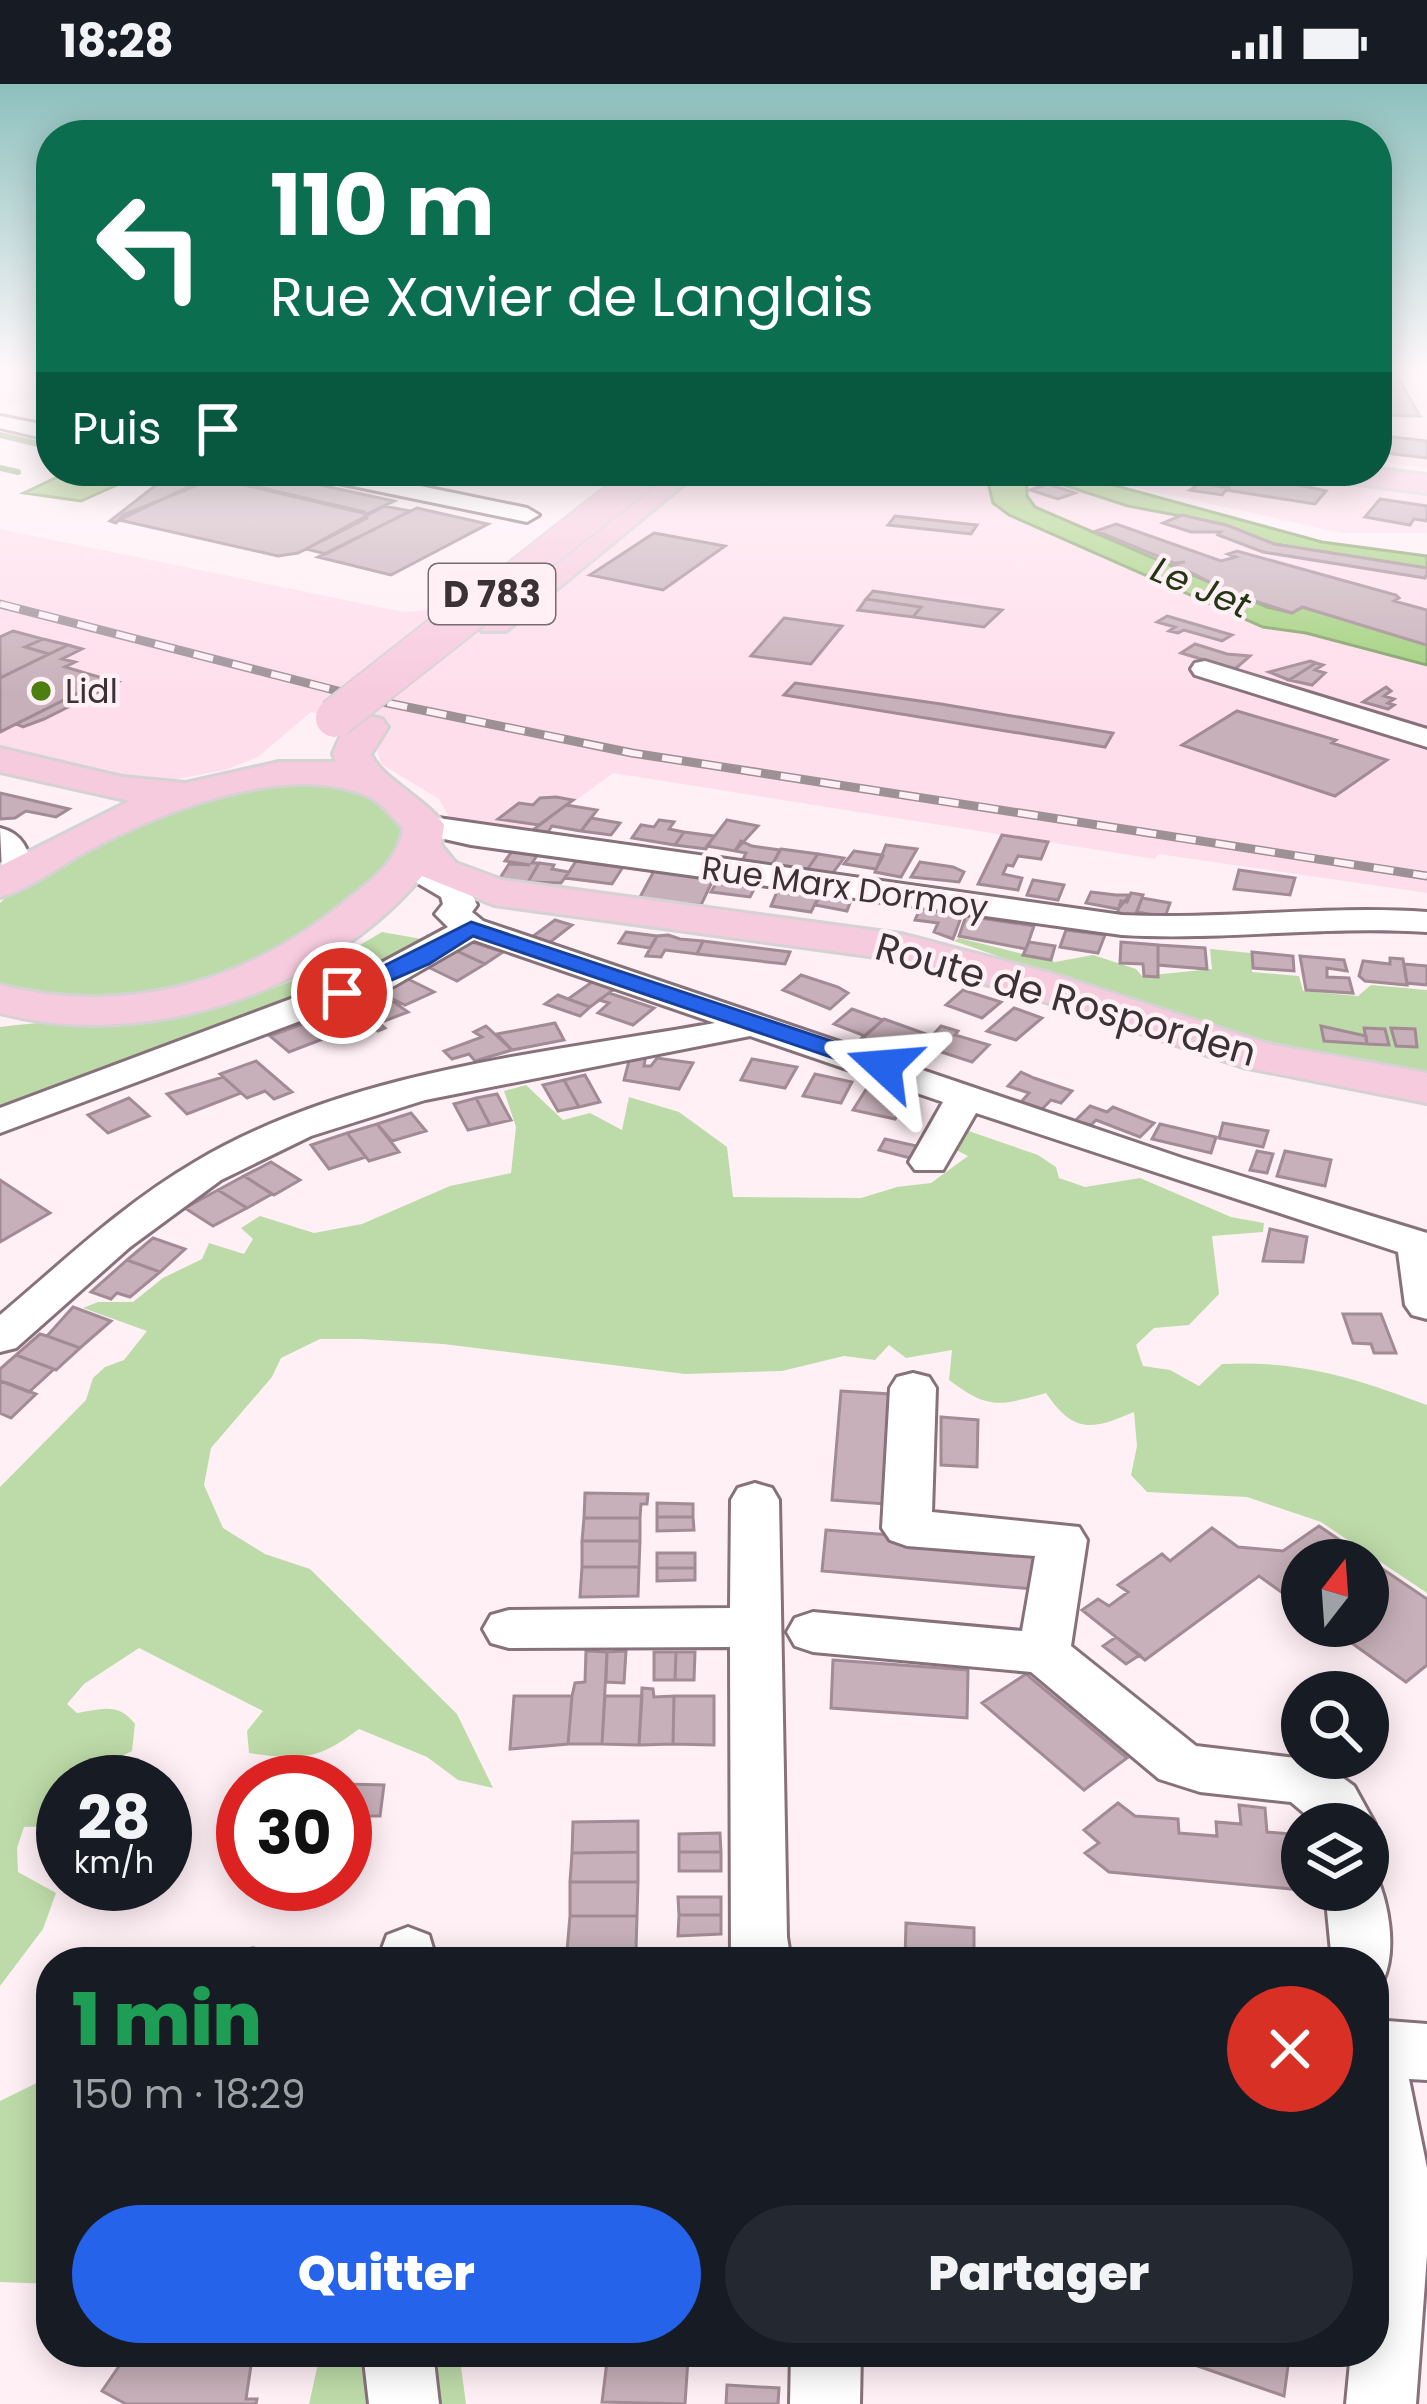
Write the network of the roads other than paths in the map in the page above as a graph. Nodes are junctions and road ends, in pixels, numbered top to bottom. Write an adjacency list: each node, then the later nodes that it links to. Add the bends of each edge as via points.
1 (1392, 479): 2 (main road)
2 (1427, 484)
3 (387, 486): 6 (street)
4 (631, 486): 8 (main road, D 783, bridge)
5 (665, 486): 8 (main road, D 783)
6 (527, 515)
7 (1205, 669): 9 (street)
8 (352, 722): 12 (main road, D 783); 13 (main road, via 358,771)
9 (1427, 738)
10 (0, 760): 14 (main road, via 122,789)
11 (0, 773): 15 (main road, via 86,797)
12 (256, 778): 13 (main road, via 324,775); 14 (main road)
13 (375, 786): 16 (main road, Route de Rosporden, via 404,801)
14 (190, 792): 15 (main road)
15 (110, 821): 17 (main road)
16 (417, 846): 18 (main road, Route de Rosporden, via 467,885); 19 (main road); 20 (street, via 456,892); 21 (street, Rue Marx Dormoy, via 471,835 1122,925)
17 (6, 865)
18 (632, 913): 20 (main road, Route de Rosporden); 24 (main road, Route de Rosporden, via 928,953 1260,1057)
19 (359, 915): 20 (main road, Route de Rosporden); 22 (main road, via 295,956 183,999 111,1014)
20 (465, 916): 23 (street); 26 (street, via 380,977)
21 (1427, 922)
22 (7, 1006)
23 (751, 1022): 25 (street); 30 (street, via 489,1075 269,1141 174,1195)
24 (1427, 1088)
25 (966, 1096): 27 (street); 28 (street)
26 (0, 1121)
27 (928, 1162)
28 (1423, 1248): 29 (street)
29 (1427, 1305)
30 (0, 1338)
31 (914, 1388): 36 (street, via 907,1528 1062,1540)
32 (755, 1500): 33 (street)
33 (757, 1627): 34 (street); 39 (street)
34 (509, 1629)
35 (814, 1632): 36 (street)
36 (1044, 1653): 37 (street, via 1178,1763 1302,1780)
37 (1336, 1803)
38 (1356, 1911): 40 (street)
39 (759, 1947)
40 (1360, 1947)
41 (1389, 2049): 42 (street)
42 (1427, 2052)
43 (1389, 2139): 44 (street, via 1397,2213)
44 (1389, 2308)
45 (400, 2367): 48 (street)
46 (825, 2367): 49 (street)
47 (1384, 2367): 50 (street)
48 (404, 2404)
49 (824, 2404)
50 (1381, 2404)

